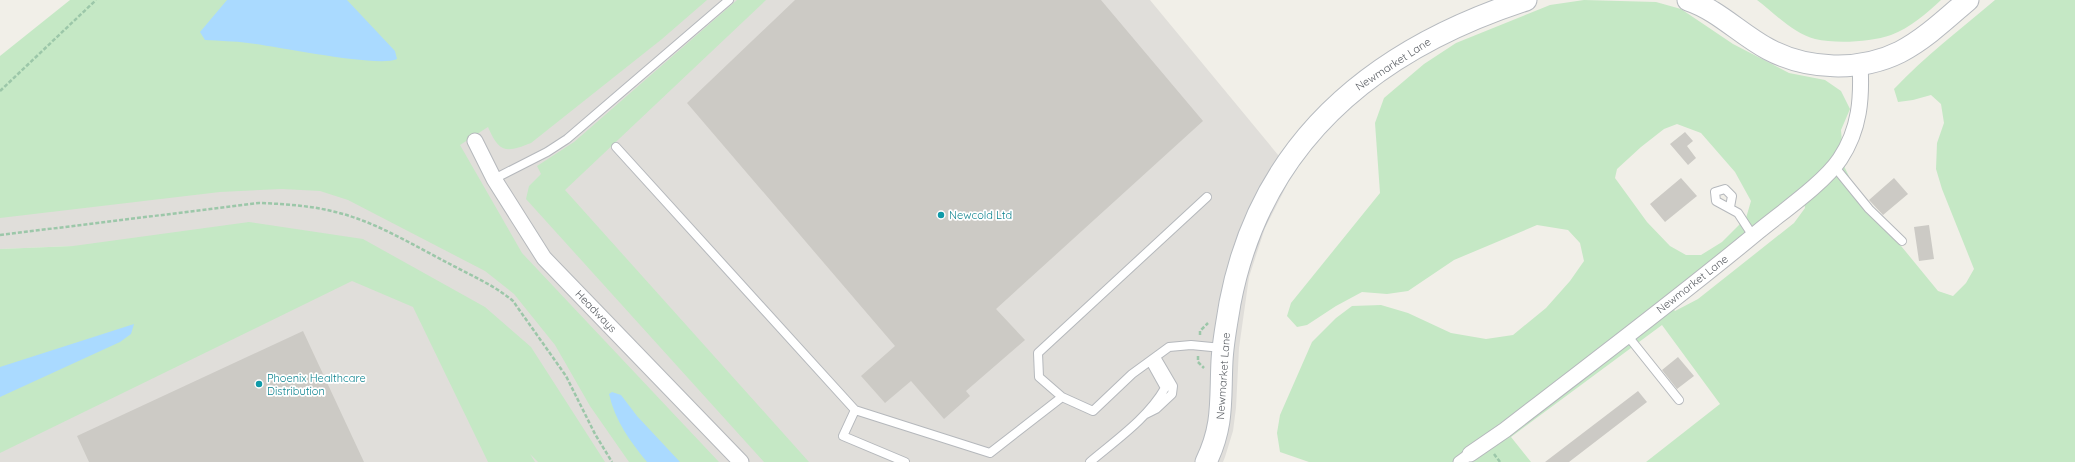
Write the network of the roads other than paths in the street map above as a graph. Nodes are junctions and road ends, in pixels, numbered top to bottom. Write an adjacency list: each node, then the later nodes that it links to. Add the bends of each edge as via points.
1 (729, 0): 9 (lane, via 567,139)
2 (1526, 0): 15 (main road, Newmarket Lane, via 1470,20 1429,40 1368,78 1320,121 1280,172 1256,218 1237,273)
3 (1688, 0): 5 (main road, via 1708,9 1783,56 1816,65)
4 (1968, 0): 5 (main road, via 1929,33 1902,51 1879,60)
5 (1860, 63): 8 (street, Newmarket Lane, via 1861,97 1857,122 1846,149)
6 (475, 141): 9 (street, Headways)
7 (616, 147): 19 (lane)
8 (1834, 166): 12 (street, Newmarket Lane); 13 (lane, via 1873,213)
9 (494, 179): 21 (street, Headways, via 544,258)
10 (1207, 197): 17 (lane, via 1038,352 1039,377)
11 (1730, 207): 12 (lane, via 1738,213)
12 (1753, 236): 14 (street, Newmarket Lane)
13 (1902, 241)
14 (1627, 335): 18 (lane); 20 (street, Newmarket Lane)
15 (1224, 348): 16 (lane, via 1199,345 1170,347); 24 (main road, Newmarket Lane, via 1221,412 1213,446)
16 (1153, 359): 17 (lane, via 1132,374 1092,411); 23 (lane, via 1164,388 1144,415)
17 (1062, 397): 19 (lane, via 990,453)
18 (1680, 400)
19 (855, 410): 22 (lane, via 843,436)
20 (1464, 458)
21 (741, 462)
22 (905, 462)
23 (1090, 462)
24 (1206, 462)

